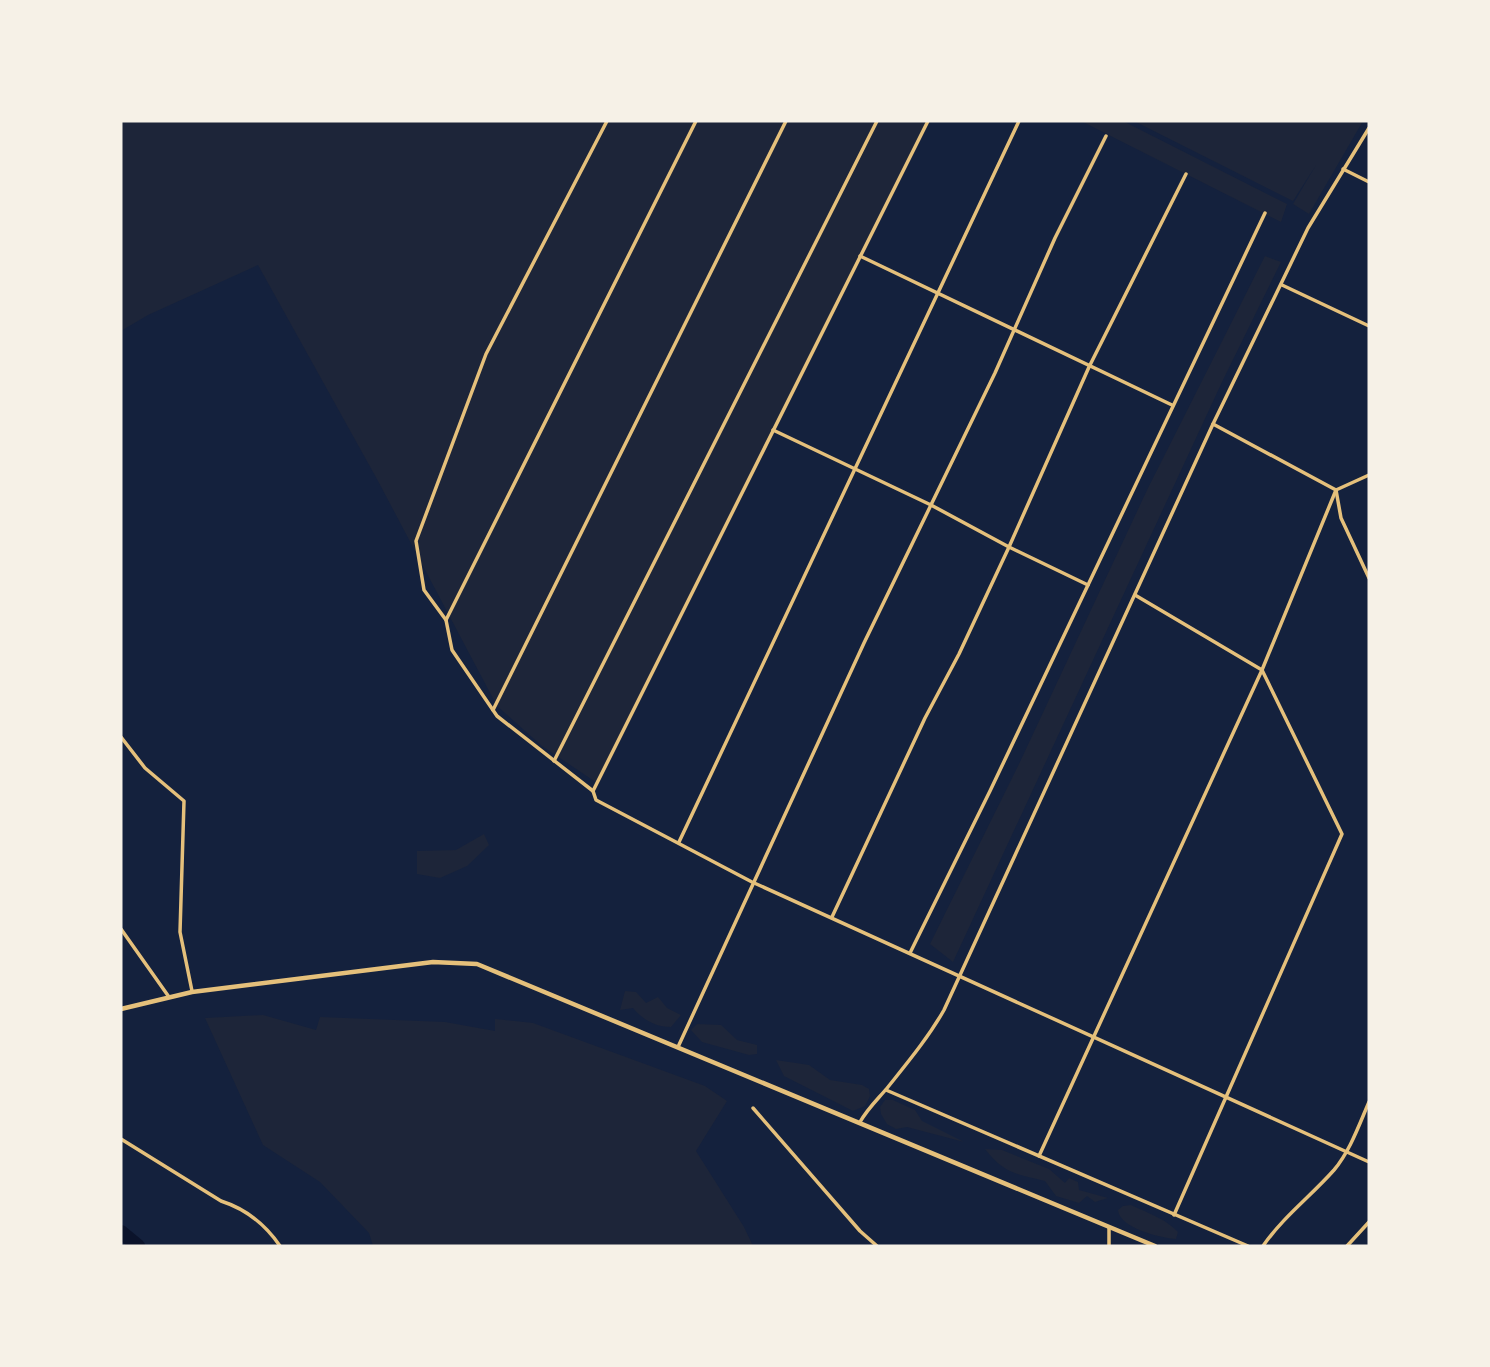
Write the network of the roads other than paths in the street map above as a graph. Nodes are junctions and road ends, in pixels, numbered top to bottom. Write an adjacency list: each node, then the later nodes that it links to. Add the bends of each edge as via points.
1 (607, 121): 30 (street, via 486,354 415,541 424,590)
2 (696, 121): 30 (street)
3 (786, 121): 32 (street)
4 (877, 121): 34 (street)
5 (928, 121): 13 (street)
6 (1018, 121): 15 (street)
7 (1369, 128): 9 (street)
8 (1106, 136): 17 (street)
9 (1343, 169): 11 (street); 14 (street, via 1308,228)
10 (1186, 174): 18 (street)
11 (1369, 182)
12 (1265, 213): 19 (street)
13 (860, 256): 15 (street); 21 (street)
14 (1282, 285): 16 (street); 20 (street)
15 (938, 292): 17 (street); 22 (street)
16 (1369, 326)
17 (1015, 330): 18 (street); 25 (street)
18 (1089, 367): 19 (street); 26 (street)
19 (1172, 405): 28 (street)
20 (1213, 425): 24 (street); 29 (street)
21 (773, 430): 22 (street); 35 (street)
22 (855, 470): 25 (street); 36 (street)
23 (1369, 475): 24 (street)
24 (1336, 490): 27 (street, via 1341,518); 31 (street)
25 (931, 505): 26 (street); 37 (street)
26 (1009, 547): 28 (street); 38 (street)
27 (1369, 578)
28 (1088, 585): 40 (street)
29 (1135, 595): 31 (street); 41 (street)
30 (446, 620): 32 (street, via 452,650)
31 (1262, 670): 45 (street); 48 (street, via 1342,834)
32 (493, 710): 34 (street)
33 (121, 737): 42 (street, via 145,768 184,801 180,932)
34 (554, 761): 35 (street)
35 (593, 791): 36 (street, via 596,800)
36 (679, 842): 37 (street)
37 (752, 882): 38 (street); 46 (street)
38 (831, 918): 40 (street)
39 (121, 929): 43 (street)
40 (910, 953): 41 (street)
41 (961, 977): 45 (street); 47 (street, via 931,1032)
42 (192, 992): 43 (street); 46 (street, via 433,962 477,964)
43 (169, 997): 44 (street)
44 (121, 1009)
45 (1093, 1037): 48 (street); 54 (street)
46 (678, 1047): 51 (street)
47 (886, 1090): 51 (street); 54 (street)
48 (1226, 1096): 53 (street); 56 (street)
49 (1369, 1102): 53 (street)
50 (753, 1108): 60 (street)
51 (860, 1122): 58 (street)
52 (121, 1139): 59 (street, via 221,1201 239,1207 270,1231)
53 (1347, 1151): 55 (street); 64 (street)
54 (1039, 1156): 56 (street)
55 (1369, 1162)
56 (1174, 1215): 63 (street)
57 (1369, 1222): 65 (street)
58 (1109, 1228): 61 (street); 62 (street)
59 (280, 1246)
60 (877, 1246)
61 (1110, 1246)
62 (1155, 1246)
63 (1248, 1246)
64 (1263, 1246)
65 (1347, 1246)

